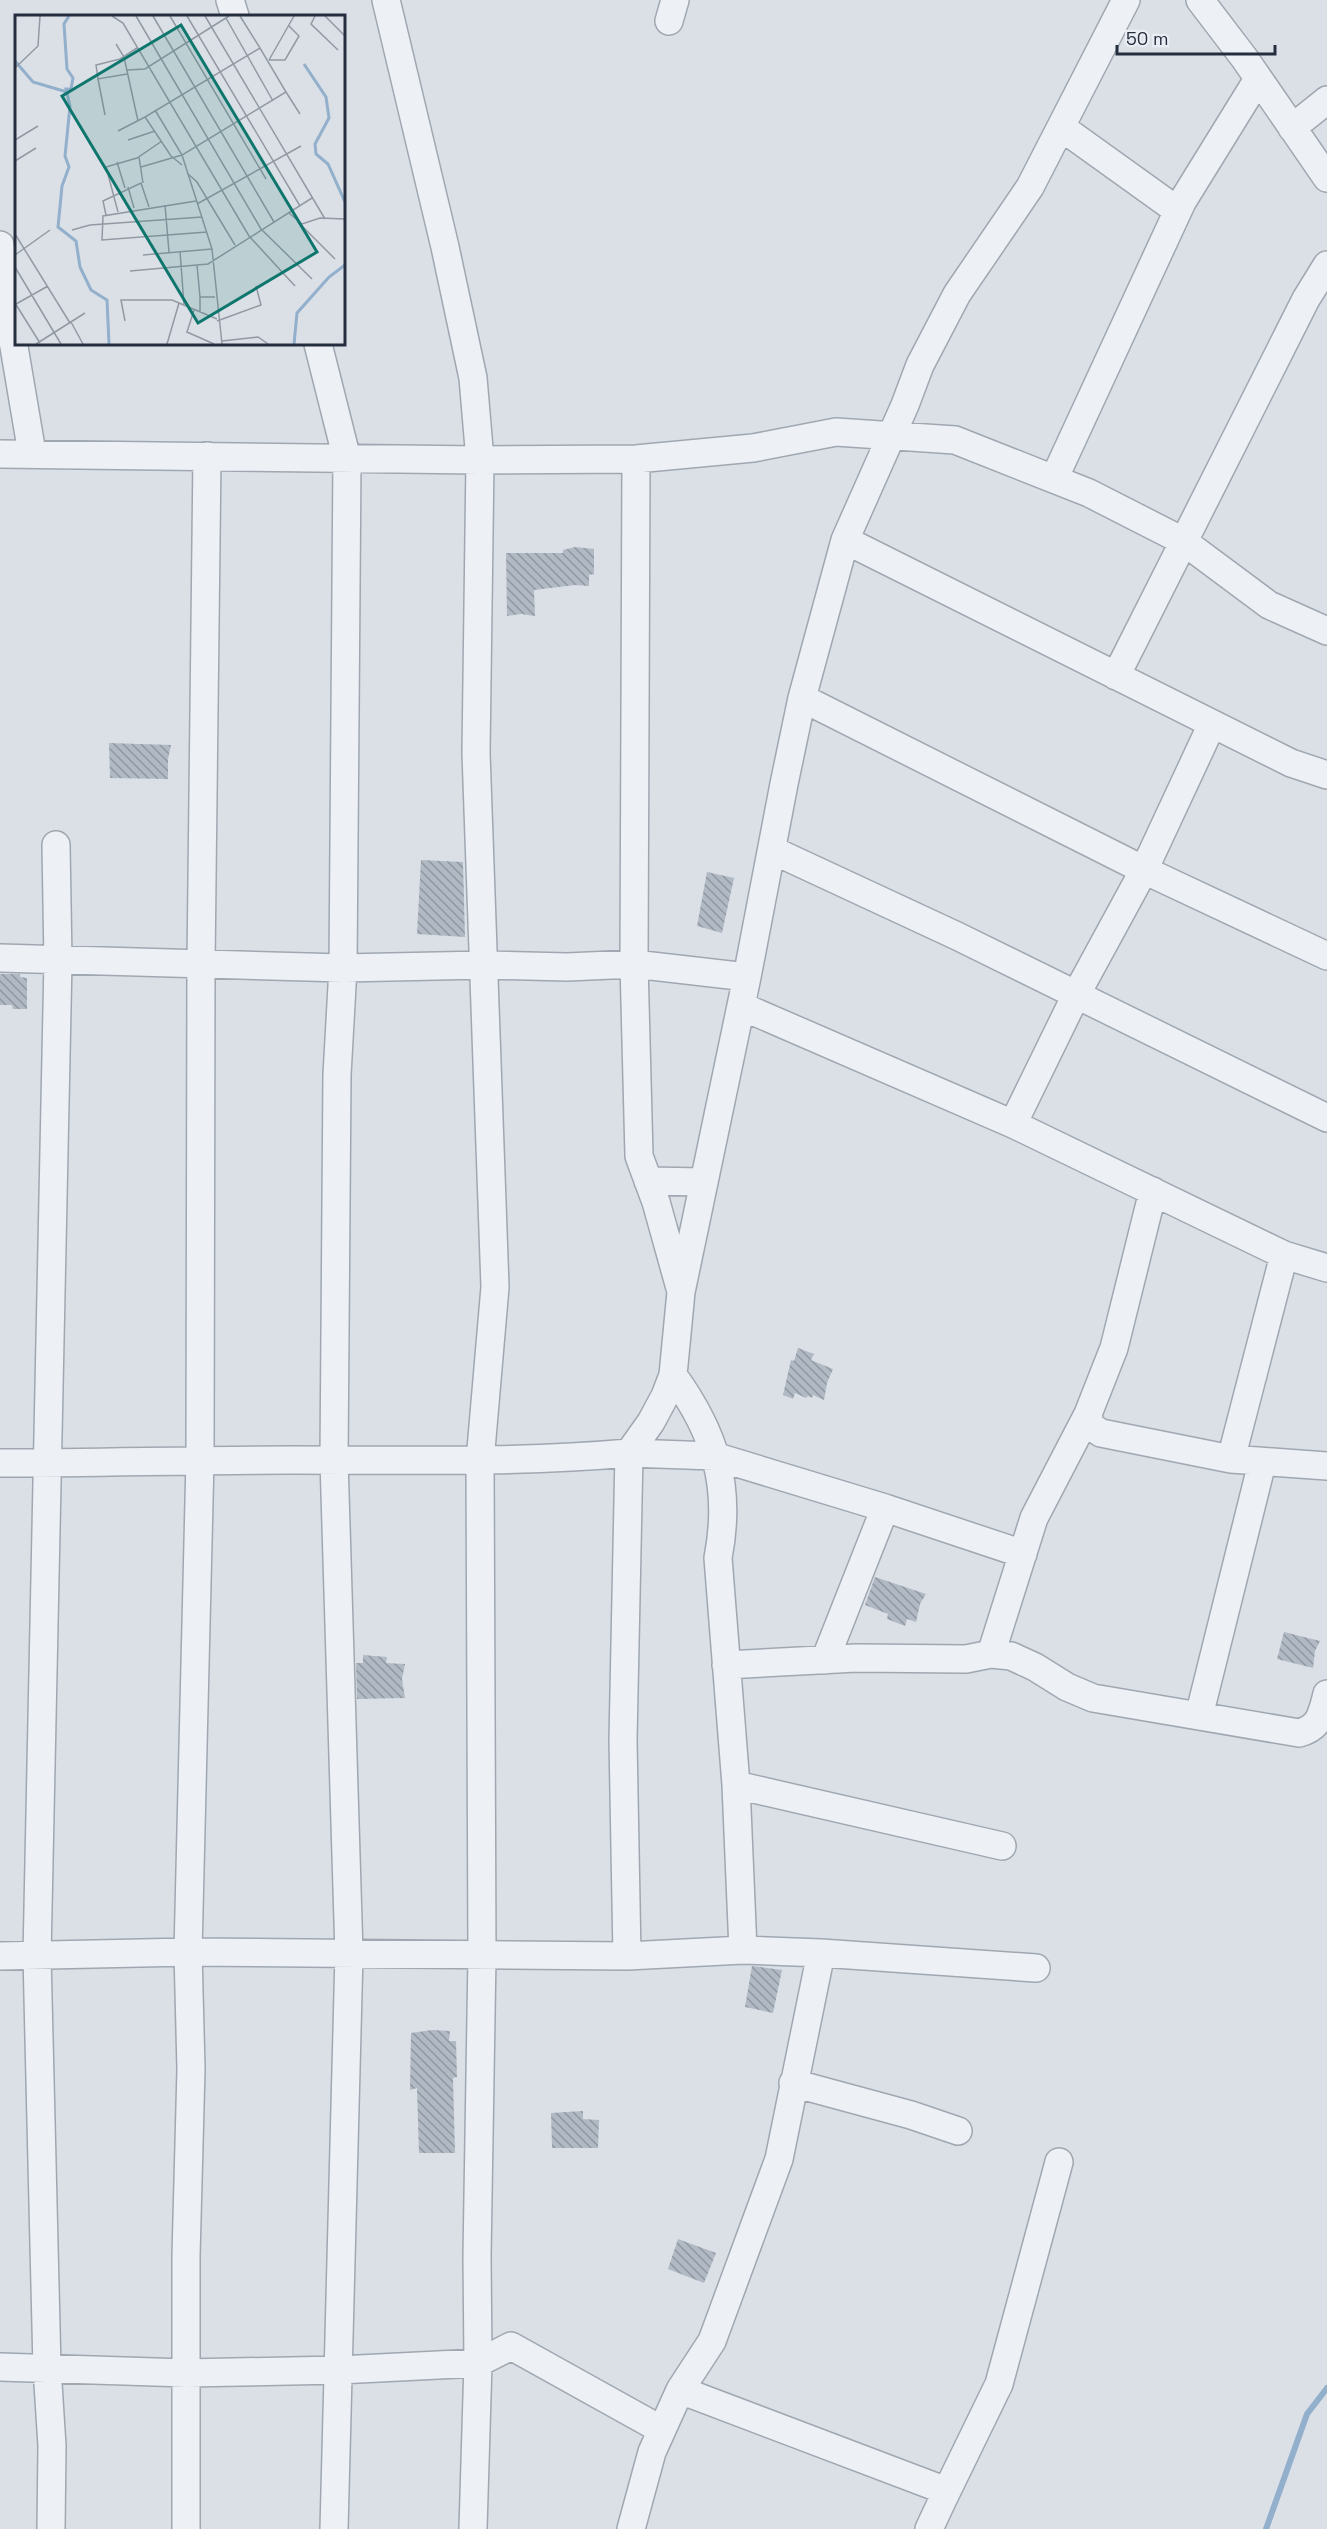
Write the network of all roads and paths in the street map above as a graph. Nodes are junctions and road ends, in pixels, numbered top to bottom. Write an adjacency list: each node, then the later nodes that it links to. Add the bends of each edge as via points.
1 (230, 0): 5 (street)
2 (386, 0): 22 (street, via 473,378)
3 (1126, 0): 8 (street)
4 (1200, 0): 6 (street)
5 (235, 15)
6 (1258, 79): 9 (street); 11 (street)
7 (1327, 100): 9 (street)
8 (1061, 127): 11 (street, via 1171,206); 16 (street, via 1030,187 957,294 920,365)
9 (1292, 128): 10 (street)
10 (1327, 178)
11 (1182, 202): 23 (street)
12 (0, 245): 14 (street)
13 (1327, 265): 25 (street)
14 (7, 332): 17 (street)
15 (318, 345): 20 (street)
16 (890, 436): 21 (street, via 836,432 753,448); 23 (street, via 955,440); 24 (street)
17 (32, 453): 18 (street); 19 (street)
18 (0, 454)
19 (207, 456): 20 (street); 38 (street)
20 (347, 459): 22 (street); 40 (street)
21 (636, 459): 22 (street); 37 (street)
22 (480, 460): 39 (street, via 476,753)
23 (1054, 479): 25 (street)
24 (845, 540): 27 (street); 28 (street)
25 (1183, 541): 26 (street, via 1269,605); 27 (street)
26 (1327, 631)
27 (1116, 676): 29 (street)
28 (802, 698): 32 (street); 33 (street)
29 (1212, 724): 30 (street, via 1291,764); 33 (street)
30 (1327, 776)
31 (56, 845): 36 (street)
32 (772, 850): 41 (street); 42 (street)
33 (1144, 870): 34 (street); 42 (street)
34 (1327, 956)
35 (0, 958): 36 (street)
36 (58, 961): 38 (street); 61 (street)
37 (634, 964): 39 (street); 41 (street); 46 (street, via 639,1156)
38 (201, 965): 40 (street); 56 (street)
39 (484, 965): 40 (street); 59 (street, via 495,1287)
40 (343, 968): 57 (street, via 338,1075)
41 (747, 977): 43 (street)
42 (1076, 994): 44 (street); 45 (street)
43 (741, 1006): 45 (street); 47 (street)
44 (1327, 1118)
45 (1013, 1124): 48 (street)
46 (648, 1181): 47 (street); 51 (street)
47 (703, 1182): 51 (street)
48 (1153, 1191): 49 (street); 53 (street, via 1114,1348)
49 (1284, 1255): 50 (street); 58 (street)
50 (1327, 1268)
51 (681, 1292): 52 (street)
52 (673, 1375): 54 (street, via 651,1422); 55 (street, via 696,1407)
53 (1088, 1414): 58 (street, via 1090,1426 1101,1433); 65 (street, via 1034,1518)
54 (629, 1453): 55 (street); 59 (street); 80 (street, via 623,1740)
55 (714, 1456): 64 (street); 68 (street, via 724,1505 717,1558)
56 (200, 1460): 57 (street); 61 (street); 74 (street)
57 (334, 1460): 59 (street); 76 (street)
58 (1231, 1460): 62 (street)
59 (480, 1461): 79 (street)
60 (0, 1463): 61 (street)
61 (49, 1463): 78 (street)
62 (1262, 1463): 63 (street); 70 (street)
63 (1327, 1466)
64 (885, 1508): 65 (street); 67 (street)
65 (1023, 1554): 66 (street)
66 (991, 1654): 67 (street, via 966,1659); 70 (street, via 1011,1656 1093,1698)
67 (825, 1660): 68 (street)
68 (726, 1665): 71 (street)
69 (1327, 1694): 70 (street, via 1320,1719 1312,1730 1299,1733)
70 (1199, 1716)
71 (736, 1785): 72 (street); 73 (street)
72 (1002, 1846)
73 (743, 1950): 75 (street); 80 (street)
74 (188, 1952): 76 (street); 78 (street); 89 (street, via 191,2069)
75 (821, 1953): 81 (street); 82 (street)
76 (349, 1954): 79 (street); 88 (street)
77 (0, 1956): 78 (street)
78 (37, 1956): 87 (street)
79 (482, 1956): 80 (street); 85 (street)
80 (627, 1956)
81 (1036, 1968)
82 (793, 2083): 83 (street); 90 (street, via 779,2159 764,2206 712,2341)
83 (958, 2131)
84 (1059, 2162): 92 (street, via 999,2384)
85 (478, 2363): 88 (street); 91 (street, via 511,2346); 96 (street)
86 (0, 2367): 87 (street)
87 (47, 2368): 89 (street); 93 (street, via 52,2446)
88 (339, 2370): 89 (street); 95 (street)
89 (186, 2373): 94 (street)
90 (680, 2390): 91 (street); 92 (street, via 936,2487)
91 (662, 2430): 97 (street)
92 (943, 2499): 98 (street)
93 (51, 2529)
94 (186, 2529)
95 (334, 2529)
96 (472, 2529)
97 (631, 2529)
98 (929, 2529)

